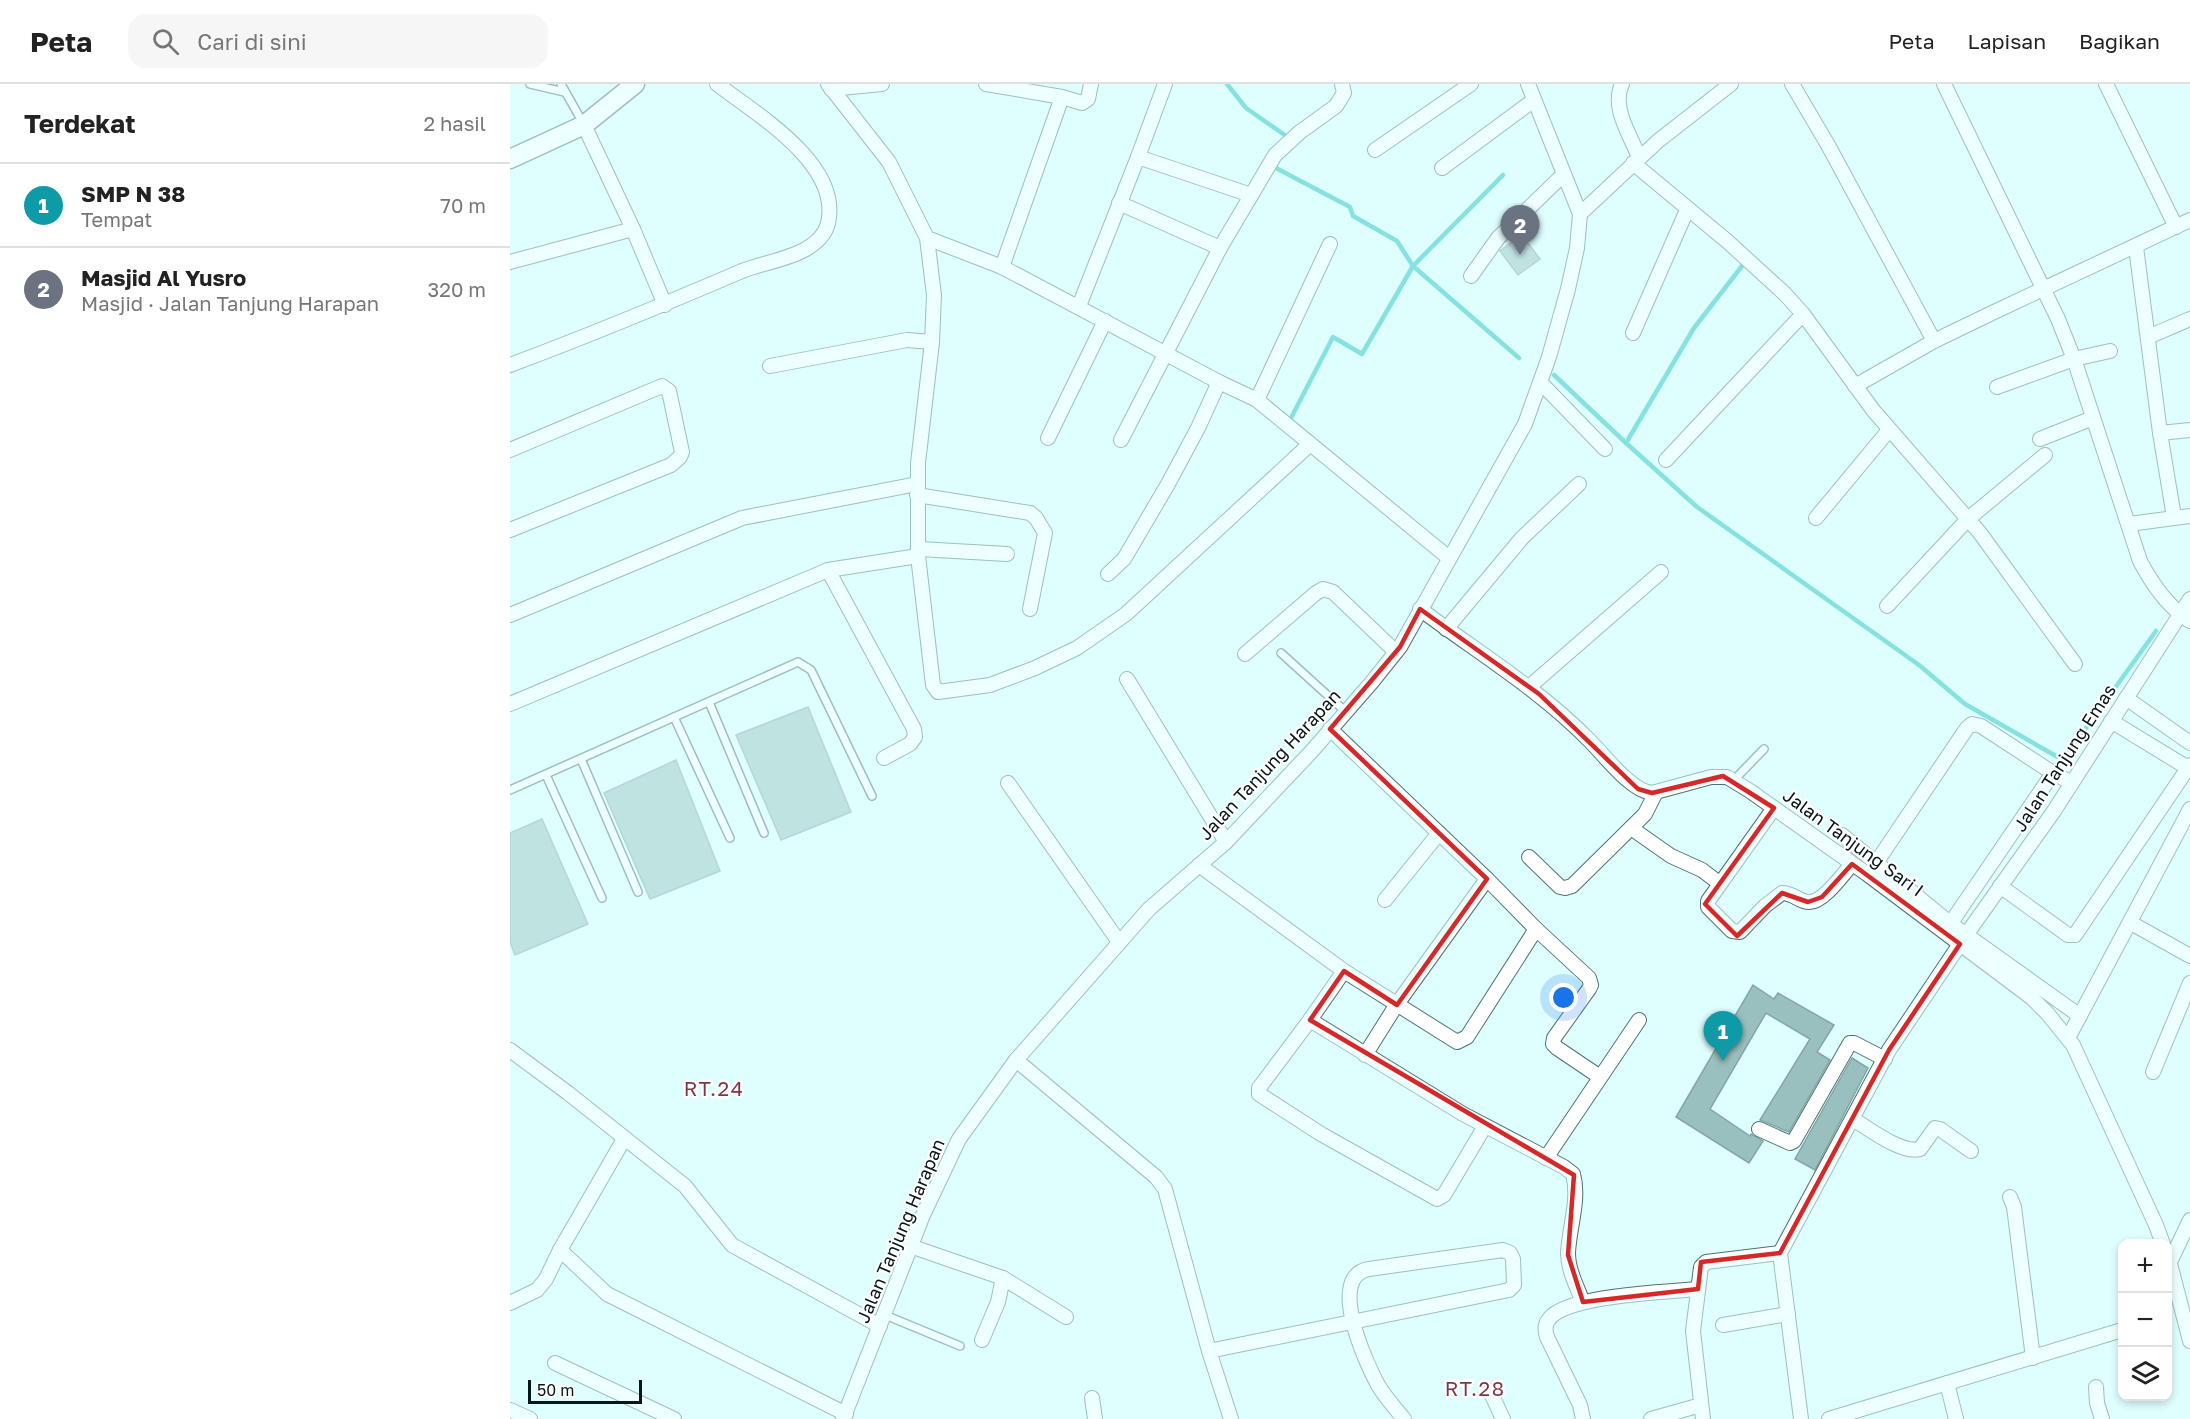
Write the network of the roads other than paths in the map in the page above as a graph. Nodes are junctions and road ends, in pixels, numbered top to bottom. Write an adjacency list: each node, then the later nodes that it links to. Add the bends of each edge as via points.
1 (530, 84): 18 (lane)
2 (561, 84): 18 (lane)
3 (634, 84): 21 (street)
4 (717, 84): 43 (street, via 801,150 818,172 826,192 829,220 825,232 804,250 745,270)
5 (882, 84): 17 (street)
6 (986, 84): 19 (street)
7 (1091, 84): 19 (street, via 1084,103)
8 (1165, 84): 23 (street)
9 (1342, 84): 28 (street, via 1344,93 1340,101 1275,155)
10 (1471, 84): 22 (street)
11 (1528, 84): 20 (street, Jalan Tanjung Harapan)
12 (1622, 84): 25 (street, via 1618,99)
13 (1731, 84): 25 (street)
14 (1792, 84): 50 (street)
15 (1944, 84): 42 (street)
16 (2106, 84): 33 (street)
17 (830, 86): 35 (street, via 890,162)
18 (564, 92): 21 (lane)
19 (1062, 97): 40 (street)
20 (1534, 100): 26 (street); 27 (street, Jalan Tanjung Harapan)
21 (584, 125): 24 (street); 34 (street)
22 (1375, 150)
23 (1138, 157): 28 (street); 29 (street)
24 (510, 159)
25 (1636, 160): 30 (street); 31 (street)
26 (1442, 168)
27 (1564, 174): 31 (street, Jalan Tanjung Harapan); 41 (street, via 1498,238)
28 (1251, 195): 38 (street)
29 (1119, 203): 38 (street); 44 (street)
30 (1687, 210): 45 (street, via 1749,261); 48 (street)
31 (1580, 214): 58 (street, Jalan Tanjung Harapan, via 1570,279)
32 (2190, 220): 33 (street)
33 (2176, 227): 37 (street)
34 (633, 229): 39 (street); 43 (street)
35 (927, 238): 40 (street); 51 (street, via 934,295)
36 (1330, 244): 61 (street)
37 (2136, 247): 42 (street); 49 (street)
38 (1220, 248): 53 (street)
39 (510, 262)
40 (1002, 267): 44 (street)
41 (1471, 276)
42 (2044, 288): 50 (street); 54 (street)
43 (665, 305): 55 (street)
44 (1079, 306): 47 (street)
45 (1803, 314): 59 (street); 73 (street)
46 (2190, 319): 49 (street)
47 (1105, 321): 53 (street); 66 (street)
48 (1633, 333)
49 (2148, 338): 65 (street)
50 (1934, 341): 59 (street)
51 (932, 342): 56 (street, via 907,340); 75 (street)
52 (2110, 351): 54 (street)
53 (1165, 352): 57 (street); 68 (street)
54 (2074, 359): 60 (street); 62 (street)
55 (510, 365)
56 (770, 366)
57 (1219, 382): 61 (street); 87 (street, via 1168,484 1124,559)
58 (1541, 383): 70 (street); 84 (street, Jalan Tanjung Harapan, via 1525,424)
59 (1855, 386): 63 (street)
60 (1997, 387)
61 (1257, 400): 69 (street)
62 (2093, 418): 67 (street); 80 (street)
63 (1889, 430): 78 (street); 79 (street)
64 (2190, 430): 65 (street)
65 (2160, 433): 77 (street)
66 (1048, 438)
67 (2040, 439)
68 (1121, 440)
69 (1309, 445): 82 (street, via 1126,614 1077,648 990,685 936,691); 84 (street)
70 (1605, 449)
71 (510, 450): 81 (street, via 662,386 669,391 682,452 671,465)
72 (2045, 454): 79 (street)
73 (1666, 460)
74 (1579, 484): 94 (street, via 1522,538)
75 (917, 489): 82 (street); 90 (street, via 1030,513 1036,518 1045,532); 92 (street, via 742,518)
76 (2190, 516): 77 (street)
77 (2174, 517): 80 (street)
78 (1816, 518)
79 (1968, 519): 89 (street); 98 (street)
80 (2129, 524): 93 (street, via 2146,572)
81 (510, 530)
82 (918, 553): 83 (street); 85 (street)
83 (1007, 554)
84 (1449, 558): 91 (street, Jalan Tanjung Harapan)
85 (828, 570): 102 (street); 109 (street, via 914,729 915,737 910,744)
86 (1661, 572): 100 (street)
87 (1108, 574)
88 (2190, 599): 93 (street, Jalan Tanjung Emas)
89 (1887, 606)
90 (1030, 609)
91 (1420, 609): 94 (street); 96 (street, Jalan Tanjung Harapan)
92 (510, 615)
93 (2185, 618): 103 (street, Jalan Tanjung Emas)
94 (1446, 629): 100 (street)
95 (1281, 652): 104 (lane)
96 (1396, 652): 97 (street, via 1332,592 1323,589); 104 (street, Jalan Tanjung Harapan)
97 (1245, 654)
98 (2075, 664)
99 (1127, 679): 127 (street)
100 (1529, 687): 118 (street, via 1572,723 1631,784)
101 (709, 702): 105 (lane); 119 (lane, via 798,662 804,665 811,670); 123 (lane)
102 (510, 704)
103 (2119, 710): 107 (street); 111 (street); 116 (street, Jalan Tanjung Emas)
104 (1346, 711): 106 (street, Jalan Tanjung Harapan)
105 (674, 717): 110 (lane); 126 (lane)
106 (1330, 729): 124 (street); 127 (street, Jalan Tanjung Harapan)
107 (2190, 743)
108 (1764, 749): 114 (lane)
109 (885, 758)
110 (581, 759): 113 (lane); 135 (lane)
111 (2189, 766): 134 (street, via 2075,935 2068,935)
112 (2052, 773): 116 (street); 129 (street, via 1972,723); 139 (street)
113 (546, 775): 117 (lane); 136 (lane)
114 (1733, 781): 118 (street, Jalan Tanjung Sari I, via 1715,776); 120 (street, Jalan Tanjung Sari I)
115 (1008, 783): 142 (street)
116 (2072, 783): 134 (street, Jalan Tanjung Emas)
117 (510, 790)
118 (1656, 792): 122 (street, via 1645,814)
119 (872, 796)
120 (1774, 808): 130 (street, Jalan Tanjung Sari I); 133 (street)
121 (2190, 809): 138 (street)
122 (1631, 828): 128 (street, via 1565,888); 133 (street)
123 (764, 833)
124 (1439, 834): 132 (street); 137 (street)
125 (1842, 835): 129 (street)
126 (730, 838)
127 (1226, 842): 131 (street, Jalan Tanjung Harapan)
128 (1529, 856)
129 (1876, 862): 139 (street)
130 (1852, 864): 133 (street, via 1814,902 1782,893 1736,932 1708,906); 139 (street, Jalan Tanjung Sari I)
131 (1199, 865): 142 (street, Jalan Tanjung Harapan); 144 (street)
132 (1487, 879): 140 (street); 146 (street)
133 (1719, 883)
134 (2000, 886): 141 (street, Jalan Tanjung Emas)
135 (638, 892)
136 (602, 897)
137 (1385, 900)
138 (2131, 923): 143 (street); 147 (street)
139 (1947, 928): 141 (street, Jalan Tanjung Sari I)
140 (1536, 929): 146 (street, via 1463,1041 1457,1042); 156 (street, via 1586,974 1591,985 1553,1044)
141 (1963, 939): 147 (street); 150 (street, Jalan Tanjung Sari I, via 2032,998); 153 (street, Jalan Tanjung Emas)
142 (1119, 942): 154 (street, Jalan Tanjung Harapan)
143 (2190, 956)
144 (1344, 971): 146 (street); 148 (street)
145 (2190, 982): 155 (street)
146 (1397, 1004): 152 (street)
147 (2080, 1016): 150 (street)
148 (1310, 1020): 152 (street); 158 (street, via 1258,1090 1261,1096 1321,1134 1438,1199 1444,1196)
149 (1639, 1020): 156 (street)
150 (2068, 1038): 165 (street, Jalan Tanjung Sari I)
151 (510, 1050): 160 (street)
152 (1365, 1055): 158 (street)
153 (1885, 1059): 157 (street, Jalan Tanjung Emas); 159 (street, via 1850,1043 1794,1141 1790,1143)
154 (1016, 1060): 166 (street, Jalan Tanjung Harapan, via 959,1138); 185 (street, via 1156,1177 1165,1189)
155 (2153, 1072)
156 (1600, 1077): 162 (street)
157 (1853, 1119): 161 (street, via 1910,1149 1920,1149 1935,1128); 168 (street, Jalan Tanjung Emas)
158 (1485, 1126): 162 (street)
159 (1759, 1129)
160 (624, 1139): 167 (street); 178 (street, via 685,1186 732,1245)
161 (1971, 1151)
162 (1546, 1158): 173 (street, via 1570,1171 1574,1178 1568,1255)
163 (2010, 1197): 186 (street)
164 (2190, 1220): 169 (street)
165 (2161, 1239)
166 (910, 1246): 171 (street); 178 (street, Jalan Tanjung Harapan)
167 (560, 1250): 174 (street, via 537,1290); 194 (street, via 607,1294)
168 (1780, 1253): 172 (street, via 1706,1262 1701,1267); 176 (street)
169 (2172, 1253)
170 (2172, 1273): 175 (street)
171 (1003, 1278): 177 (street); 182 (street)
172 (1698, 1289): 173 (street); 192 (street, via 1693,1331)
173 (1583, 1302): 201 (street, via 1554,1314 1545,1331)
174 (510, 1303)
175 (2180, 1311): 183 (street)
176 (1788, 1314): 180 (street); 204 (street)
177 (1066, 1317)
178 (883, 1320): 184 (lane); 194 (street, Jalan Tanjung Harapan)
179 (1352, 1321): 179 (street, via 1509,1290 1514,1285 1512,1256 1503,1250 1362,1270 1350,1284); 185 (street); 199 (street, via 1371,1372)
180 (1723, 1325)
181 (2118, 1331): 186 (street)
182 (982, 1340)
183 (2190, 1341)
184 (960, 1347)
185 (1209, 1351): 198 (street)
186 (2033, 1358): 188 (street)
187 (555, 1363): 196 (street)
188 (1947, 1383): 205 (street); 206 (street)
189 (2096, 1387): 207 (street)
190 (1490, 1391): 200 (street)
191 (1092, 1398): 197 (street)
192 (1701, 1405): 202 (street); 203 (street)
193 (510, 1410): 195 (street)
194 (844, 1416)
195 (530, 1419)
196 (674, 1419)
197 (1095, 1419)
198 (1231, 1419)
199 (1404, 1419)
200 (1503, 1419)
201 (1583, 1419)
202 (1651, 1419)
203 (1703, 1419)
204 (1801, 1419)
205 (1829, 1419)
206 (1956, 1419)
207 (2102, 1419)

